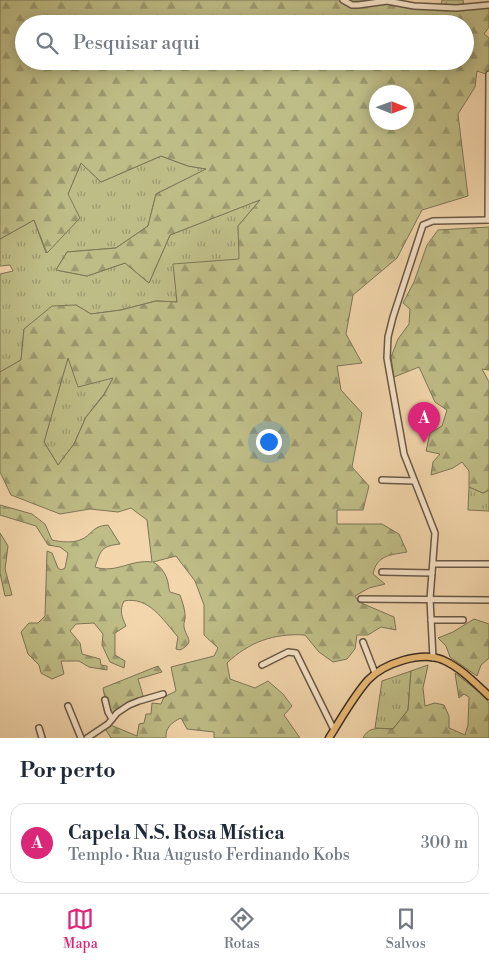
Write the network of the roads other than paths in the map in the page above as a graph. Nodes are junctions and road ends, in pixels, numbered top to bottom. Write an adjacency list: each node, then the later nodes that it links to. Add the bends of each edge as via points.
1 (343, 0): 2 (street, via 352,5 387,1 456,8)
2 (489, 5)
3 (489, 74): 4 (street)
4 (488, 123): 5 (street)
5 (489, 155): 6 (street)
6 (489, 187): 7 (street)
7 (489, 220): 9 (street, via 425,223 397,304 388,337 388,370 402,448)
8 (382, 480): 9 (street)
9 (414, 481): 10 (street, via 435,534)
10 (433, 564): 11 (street); 13 (street)
11 (489, 564)
12 (382, 572): 13 (street)
13 (432, 573): 14 (street)
14 (430, 599): 15 (street); 16 (street); 17 (street)
15 (361, 600)
16 (489, 600)
17 (431, 620): 18 (street); 20 (street)
18 (463, 620)
19 (363, 642): 22 (street)
20 (433, 658): 22 (main road, via 398,662); 24 (main road, via 455,667)
21 (262, 665): 29 (street, via 288,652 296,653)
22 (375, 674): 29 (main road)
23 (163, 694): 27 (street, via 134,703)
24 (489, 696)
25 (105, 700): 27 (street)
26 (68, 706): 31 (street)
27 (112, 719): 32 (street)
28 (39, 728): 30 (street)
29 (334, 730): 33 (main road)
30 (42, 738)
31 (81, 738)
32 (87, 738)
33 (329, 738)

